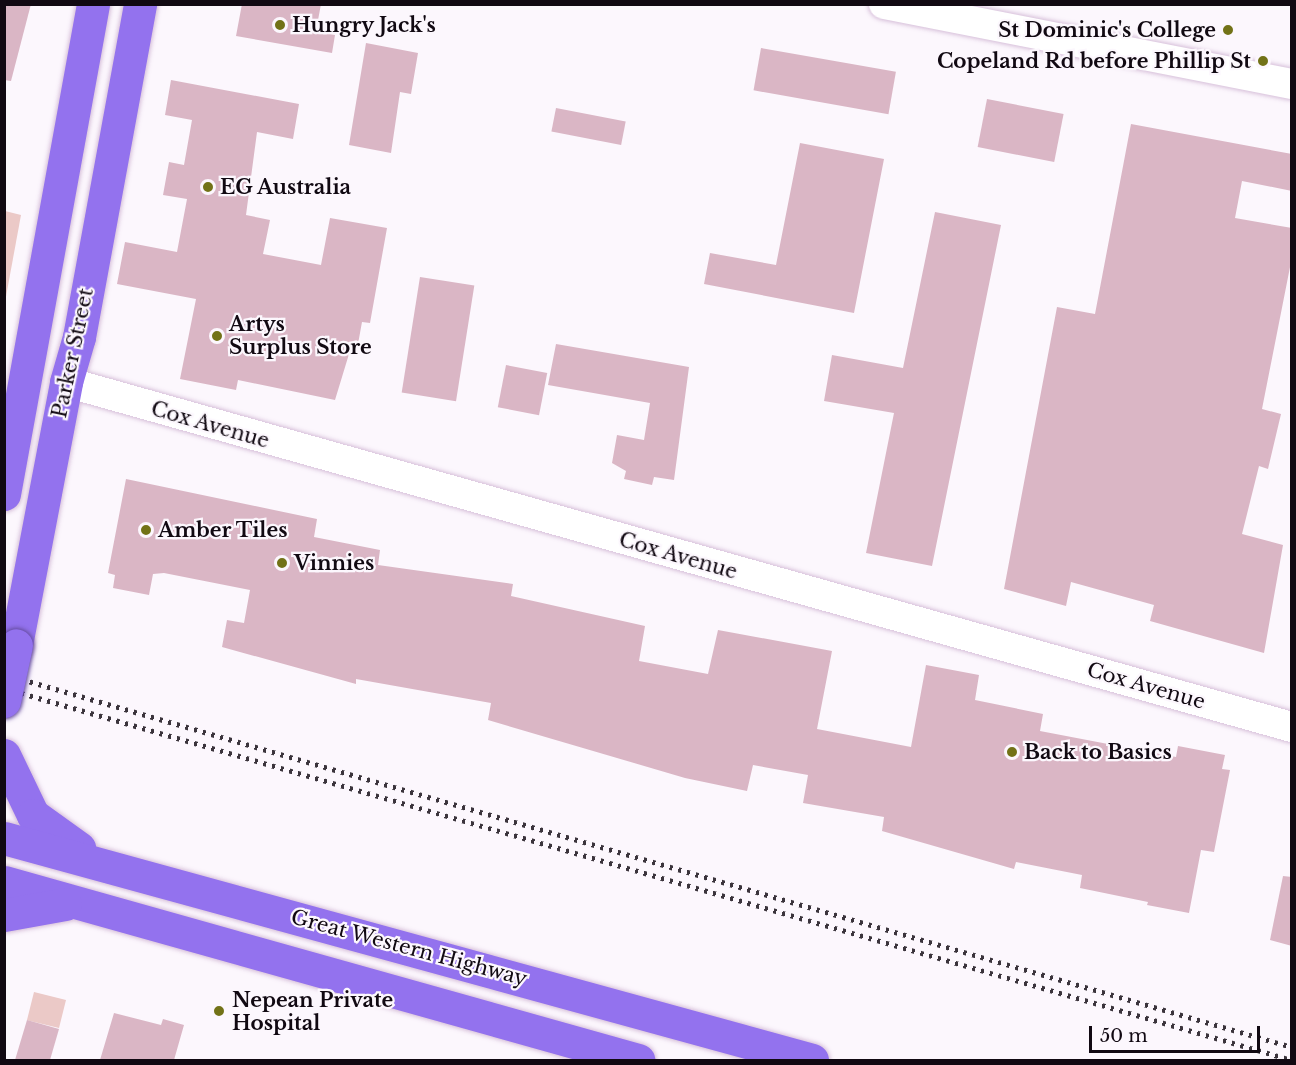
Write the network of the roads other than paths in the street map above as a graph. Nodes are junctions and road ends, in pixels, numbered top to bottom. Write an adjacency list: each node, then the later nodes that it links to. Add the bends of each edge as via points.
1 (93, 4): 5 (highway, Parker Street)
2 (140, 4): 6 (highway, Parker Street, via 79,337)
3 (884, 4): 4 (street)
4 (1292, 84)
5 (16, 374): 7 (highway, Parker Street)
6 (66, 382): 8 (highway, Parker Street, bridge); 9 (street, Cox Avenue)
7 (4, 494)
8 (4, 701)
9 (1290, 719)
10 (4, 754): 12 (highway, via 23,799 47,830)
11 (4, 838): 12 (highway, Great Western Highway)
12 (135, 874): 17 (highway, Great Western Highway)
13 (4, 882): 14 (highway)
14 (76, 903): 15 (highway); 16 (highway)
15 (4, 915)
16 (638, 1060)
17 (812, 1060)

